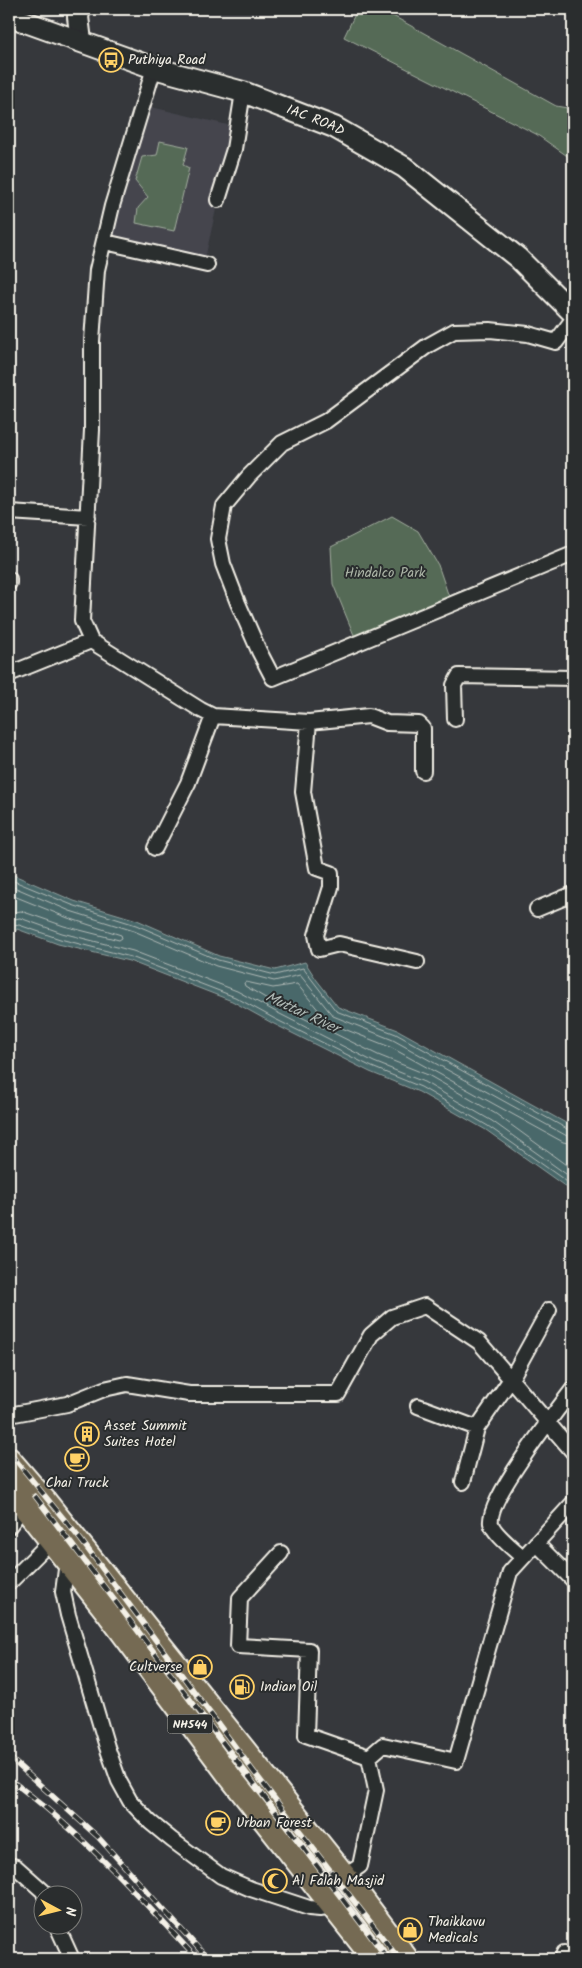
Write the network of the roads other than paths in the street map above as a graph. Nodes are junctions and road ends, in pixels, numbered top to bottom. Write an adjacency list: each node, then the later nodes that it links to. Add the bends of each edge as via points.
1 (80, 9): 3 (main road)
2 (9, 16): 3 (main road, IAC ROAD)
3 (81, 41): 4 (main road, IAC ROAD)
4 (154, 68): 5 (main road, IAC ROAD); 7 (street, via 112,206)
5 (244, 92): 6 (street, via 234,149); 9 (main road, IAC ROAD, via 334,127 404,167 518,258)
6 (218, 200)
7 (105, 242): 8 (street); 12 (street, via 98,270 92,340)
8 (207, 265)
9 (573, 313)
10 (573, 319): 13 (street, via 556,342 528,334 454,331 426,346 326,421 282,443 224,506 218,539 223,564 238,603 273,678)
11 (9, 512): 12 (street)
12 (88, 517): 16 (street, via 82,621)
13 (573, 554)
14 (9, 579): 15 (street)
15 (9, 583)
16 (91, 641): 17 (street); 19 (street)
17 (9, 674)
18 (573, 678): 20 (street, via 459,676 454,685)
19 (213, 716): 21 (street); 23 (street, via 188,784)
20 (455, 719)
21 (309, 722): 22 (street, via 370,716 387,723 419,724 423,728); 26 (street, via 303,792 317,868 331,873 331,887 316,936 319,949 339,944)
22 (423, 771)
23 (155, 848)
24 (573, 894): 25 (street)
25 (538, 909)
26 (417, 962)
27 (549, 1310): 28 (street)
28 (511, 1379): 31 (street, via 480,1342 425,1306 392,1317 371,1335 338,1394 189,1394 127,1384 104,1389 67,1404); 32 (street); 33 (street)
29 (573, 1389): 32 (street)
30 (418, 1406): 33 (street)
31 (9, 1415)
32 (548, 1421): 34 (street); 44 (street, via 501,1492 492,1515 495,1531)
33 (477, 1428): 36 (street)
34 (573, 1452)
35 (9, 1459): 49 (highway, NH544)
36 (463, 1482)
37 (9, 1488): 39 (highway, NH544)
38 (573, 1503): 42 (street)
39 (24, 1506): 40 (street); 41 (highway, NH544)
40 (9, 1526)
41 (51, 1541): 45 (highway, NH544); 47 (street)
42 (536, 1543): 44 (street); 46 (street)
43 (281, 1553): 48 (street, via 240,1598 238,1646 309,1650 306,1735)
44 (522, 1557): 48 (street, via 510,1572 456,1761 383,1745)
45 (67, 1562): 51 (highway, NH544); 54 (street, via 63,1592 68,1615 107,1747 130,1801 150,1822 221,1876 309,1908)
46 (573, 1580)
47 (9, 1583)
48 (370, 1758): 52 (street, via 376,1790 362,1857 360,1866)
49 (326, 1853): 51 (highway); 52 (highway, NH544)
50 (9, 1865): 53 (street, via 16,1867)
51 (303, 1869): 54 (highway, NH544)
52 (345, 1876): 58 (highway, NH544)
53 (37, 1886)
54 (333, 1907): 57 (highway, NH544)
55 (62, 1936): 56 (street)
56 (72, 1959)
57 (374, 1959)
58 (407, 1959)

